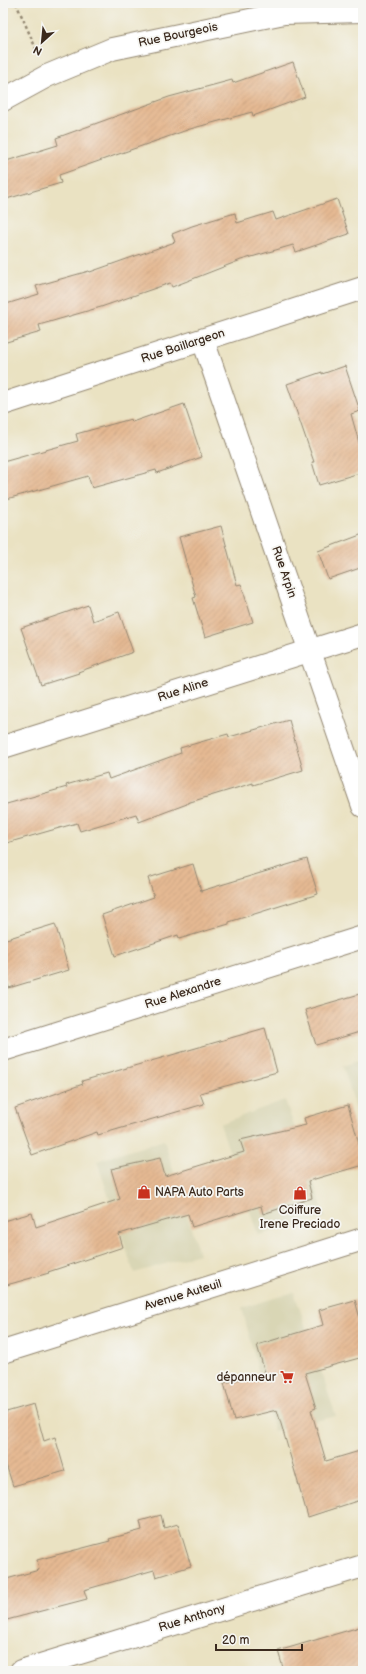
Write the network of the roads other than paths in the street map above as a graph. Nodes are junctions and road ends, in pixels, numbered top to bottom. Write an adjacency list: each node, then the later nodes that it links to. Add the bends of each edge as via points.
1 (363, 11): 2 (street, Rue Bourgeois, via 284,13 112,49 47,76)
2 (3, 100)
3 (363, 288): 4 (street, Rue Baillargeon)
4 (203, 340): 5 (street, Rue Baillargeon); 7 (street, Rue Arpin)
5 (3, 404)
6 (363, 634): 7 (street, Rue Aline)
7 (311, 650): 8 (street, Rue Aline); 9 (street, Rue Arpin)
8 (3, 747)
9 (363, 806)
10 (363, 936): 11 (street, Rue Alexandre)
11 (3, 1050)
12 (363, 1239): 13 (street, Avenue Auteuil)
13 (3, 1352)
14 (363, 1566): 15 (street, Rue Anthony)
15 (21, 1671)

